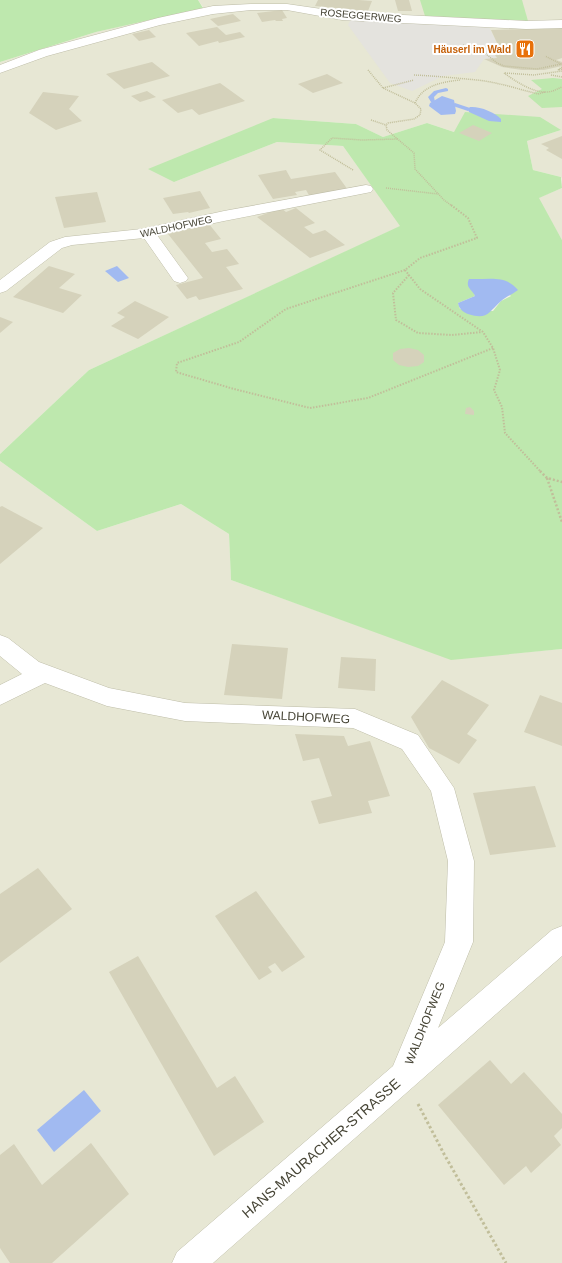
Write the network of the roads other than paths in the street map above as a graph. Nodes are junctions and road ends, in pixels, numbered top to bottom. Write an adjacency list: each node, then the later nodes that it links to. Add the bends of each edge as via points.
1 (214, 5): 2 (street, ROSEGGERWEG, via 287,7 342,16 526,25); 3 (street, ROSEGGERWEG, via 43,53)
2 (562, 24)
3 (0, 69)
4 (366, 189): 5 (street, WALDHOFWEG)
5 (148, 233): 6 (street); 7 (street, WALDHOFWEG, via 70,240 56,244)
6 (180, 278)
7 (0, 288)
8 (0, 644): 9 (street, WALDHOFWEG, via 30,668)
9 (44, 673): 10 (street); 12 (street, WALDHOFWEG, via 107,698 184,712 355,719 410,742 442,788 461,861 458,942)
10 (0, 696)
11 (562, 938): 12 (street, HANS-MAURACHER-STRASSE)
12 (404, 1076): 13 (street, HANS-MAURACHER-STRASSE)
13 (188, 1263)

